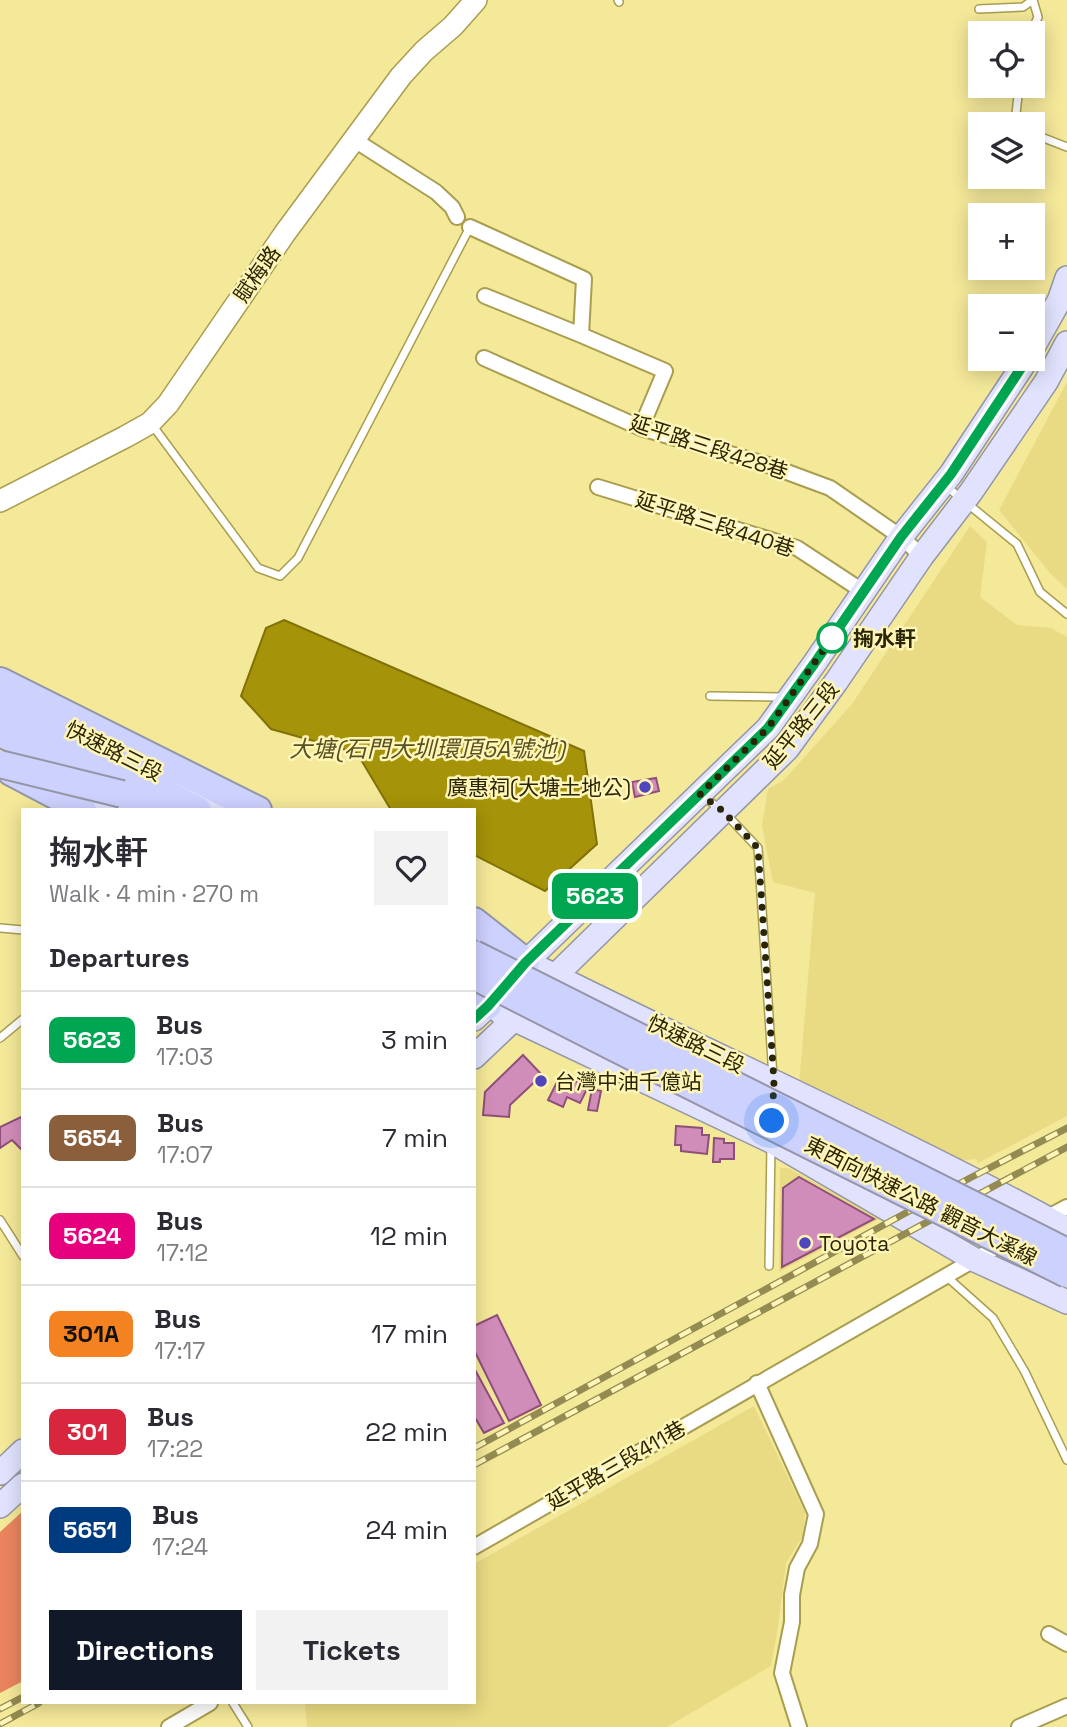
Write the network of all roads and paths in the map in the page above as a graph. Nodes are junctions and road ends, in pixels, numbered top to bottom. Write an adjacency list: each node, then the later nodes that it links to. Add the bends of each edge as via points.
1 (476, 0): 6 (street, 賦梅路, via 401,76)
2 (1033, 0): 3 (lane, via 1023,7); 4 (lane)
3 (979, 9)
4 (1036, 21)
5 (1045, 138): 7 (lane)
6 (353, 139): 8 (street, via 436,192); 17 (street, 賦梅路)
7 (1067, 147)
8 (457, 217)
9 (470, 227): 13 (street, via 584,279); 17 (lane, via 298,558 280,576 258,568)
10 (1067, 278): 12 (main road)
11 (485, 296): 13 (street)
12 (1045, 326)
13 (580, 335): 18 (street, via 665,371)
14 (1067, 343): 22 (main road, 延平路三段, via 1046,383)
15 (484, 358): 18 (street, 延平路三段428巷)
16 (1019, 371): 19 (main road, 延平路三段)
17 (150, 423): 21 (street, 賦梅路)
18 (641, 428): 23 (street, 延平路三段428巷, via 830,488)
19 (943, 484): 22 (lane); 23 (main road, 延平路三段)
20 (598, 487): 25 (street, 延平路三段440巷, via 797,548)
21 (0, 500)
22 (965, 501): 24 (main road, 延平路三段); 26 (lane, via 1017,544 1040,592)
23 (901, 537): 24 (street, 延平路三段428巷); 25 (main road, 延平路三段)
24 (922, 556): 29 (main road, 延平路三段)
25 (864, 592): 29 (main road, 延平路三段)
26 (1067, 614)
27 (0, 681): 39 (highway)
28 (710, 696): 29 (lane)
29 (804, 702): 33 (main road, 延平路三段, via 768,728); 40 (main road, 延平路三段, via 787,749)
30 (2, 710): 34 (highway, bridge); 37 (highway); 38 (main road, 快速路三段)
31 (0, 751): 34 (main road)
32 (0, 765): 34 (highway, bridge); 35 (highway)
33 (700, 794): 40 (lane); 46 (main road, 延平路三段)
34 (118, 802): 36 (highway)
35 (79, 808)
36 (145, 808)
37 (194, 808)
38 (223, 808)
39 (254, 808)
40 (723, 811): 47 (main road, 延平路三段); 55 (lane, via 758,848)
41 (476, 923): 46 (highway)
42 (0, 928): 43 (lane)
43 (21, 930)
44 (476, 938): 46 (main road, 快速路三段)
45 (476, 955): 61 (highway, 東西向快速公路 觀音大溪線, bridge)
46 (526, 962): 47 (main road, 快速路三段); 49 (main road, 延平路三段)
47 (555, 976): 50 (main road, 延平路三段); 53 (main road, 快速路三段)
48 (476, 977): 65 (highway, 東西向快速公路 觀音大溪線, bridge)
49 (478, 1006): 50 (main road)
50 (514, 1019): 54 (main road, 延平路三段); 56 (main road)
51 (21, 1021): 52 (lane)
52 (0, 1038)
53 (684, 1038): 55 (main road, 快速路三段); 56 (street)
54 (476, 1055)
55 (774, 1081): 57 (lane); 58 (main road, 快速路三段, via 970,1178)
56 (653, 1085): 57 (main road)
57 (771, 1140): 63 (main road); 64 (lane)
58 (1057, 1212): 60 (main road, 快速路三段); 63 (street, 延平路三段411巷)
59 (0, 1220): 62 (lane)
60 (1067, 1229)
61 (1067, 1252)
62 (21, 1253)
63 (975, 1260): 66 (street, 延平路三段411巷); 67 (main road)
64 (769, 1266)
65 (1067, 1274)
66 (946, 1276): 68 (street, 延平路三段411巷); 70 (lane, via 993,1318)
67 (1067, 1302)
68 (757, 1383): 74 (street, 延平路三段411巷); 82 (street, via 816,1514 810,1544 797,1568 782,1673)
69 (21, 1453): 71 (main road)
70 (1067, 1460)
71 (0, 1473)
72 (21, 1487): 73 (main road)
73 (0, 1506)
74 (476, 1546)
75 (1049, 1633): 76 (street)
76 (1067, 1644)
77 (208, 1704): 80 (street)
78 (234, 1704): 81 (lane)
79 (1067, 1706): 83 (street)
80 (169, 1727)
81 (248, 1727)
82 (799, 1727)
83 (1019, 1727)

